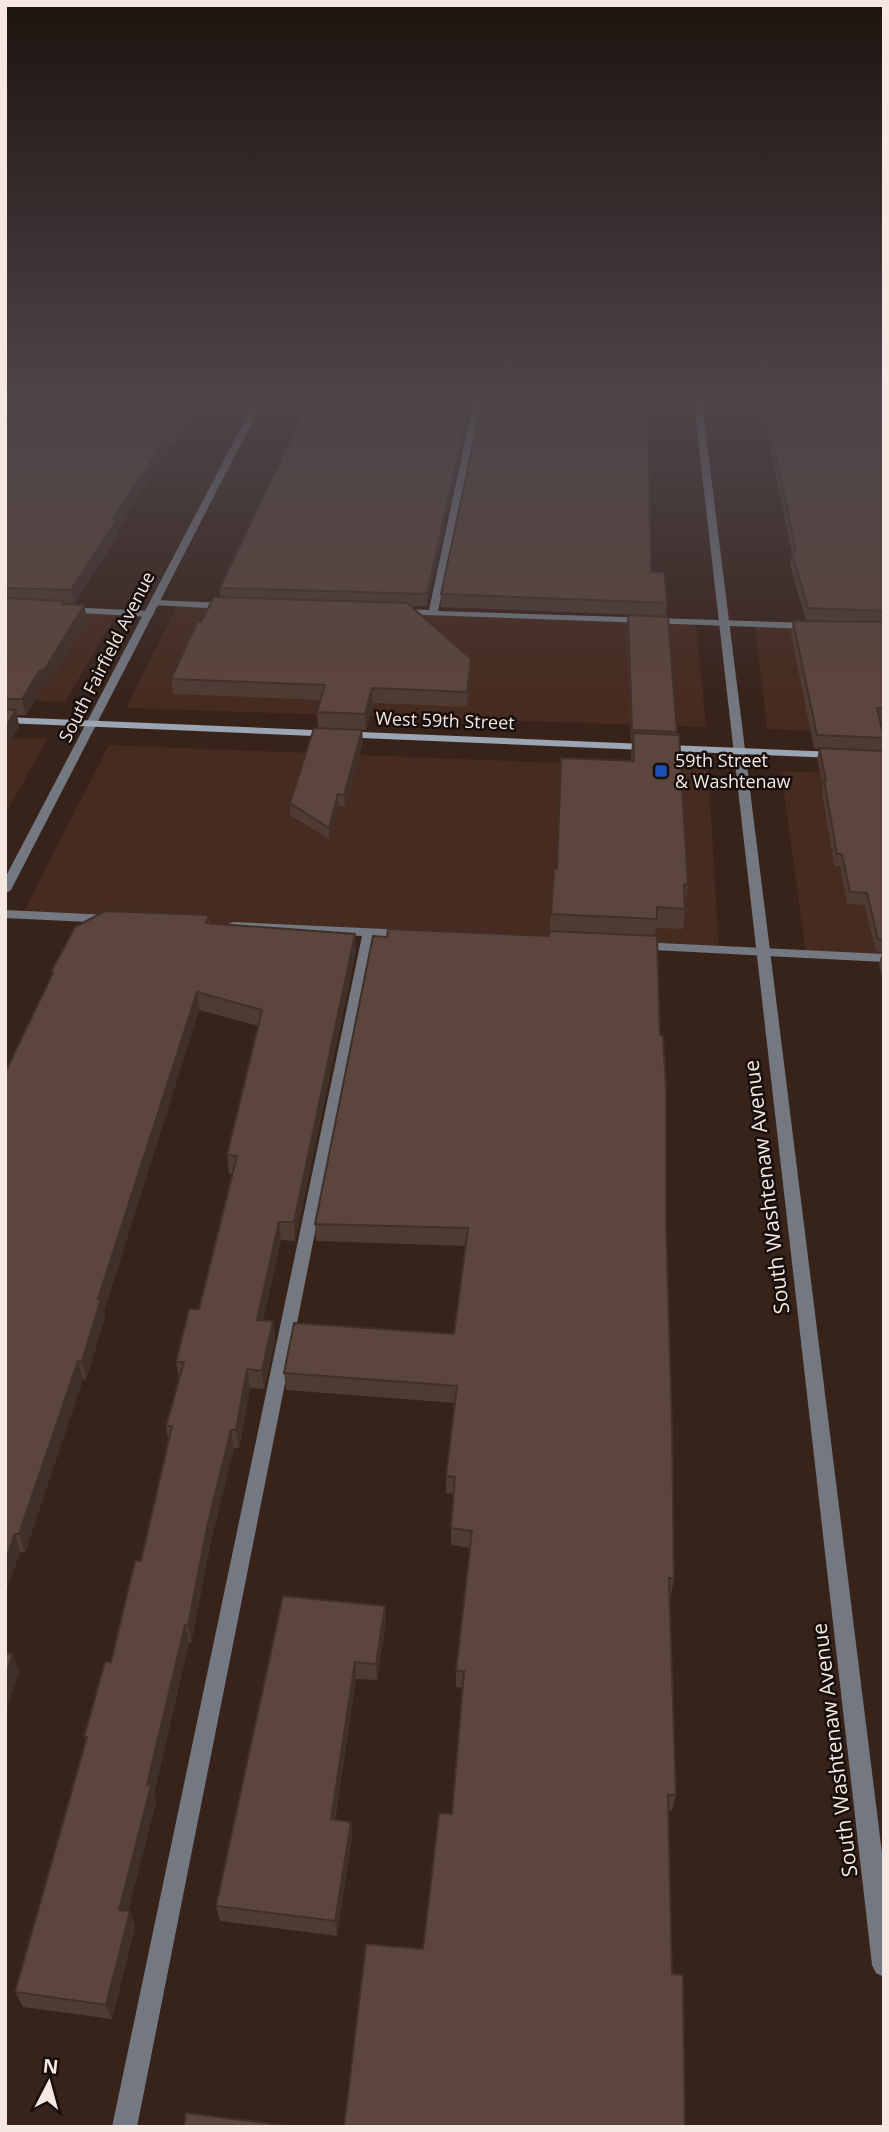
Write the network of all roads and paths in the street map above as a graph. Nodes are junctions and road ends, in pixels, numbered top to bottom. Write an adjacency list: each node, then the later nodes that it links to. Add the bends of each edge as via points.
1 (206, 502): 4 (street, South Fairfield Avenue)
2 (456, 502): 8 (street)
3 (709, 502): 10 (street, South Washtenaw Avenue)
4 (154, 603): 5 (street); 9 (street, South Fairfield Avenue)
5 (242, 606)
6 (57, 610): 9 (street)
7 (392, 611): 8 (street)
8 (433, 613): 10 (street)
9 (149, 614): 13 (street, South Fairfield Avenue)
10 (723, 623): 11 (street); 14 (street, South Washtenaw Avenue)
11 (826, 627)
12 (5, 720): 13 (street, West 59th Street)
13 (92, 724): 14 (street, West 59th Street); 16 (street, South Fairfield Avenue)
14 (738, 751): 15 (street, West 59th Street); 23 (street, South Washtenaw Avenue)
15 (847, 755)
16 (5, 890)
17 (5, 914): 18 (street)
18 (122, 920)
19 (218, 925): 20 (street)
20 (369, 932): 21 (street); 26 (street)
21 (423, 935)
22 (626, 945): 23 (street)
23 (762, 952): 24 (street); 25 (street, South Washtenaw Avenue)
24 (884, 958)
25 (884, 1965)
26 (124, 2127)

